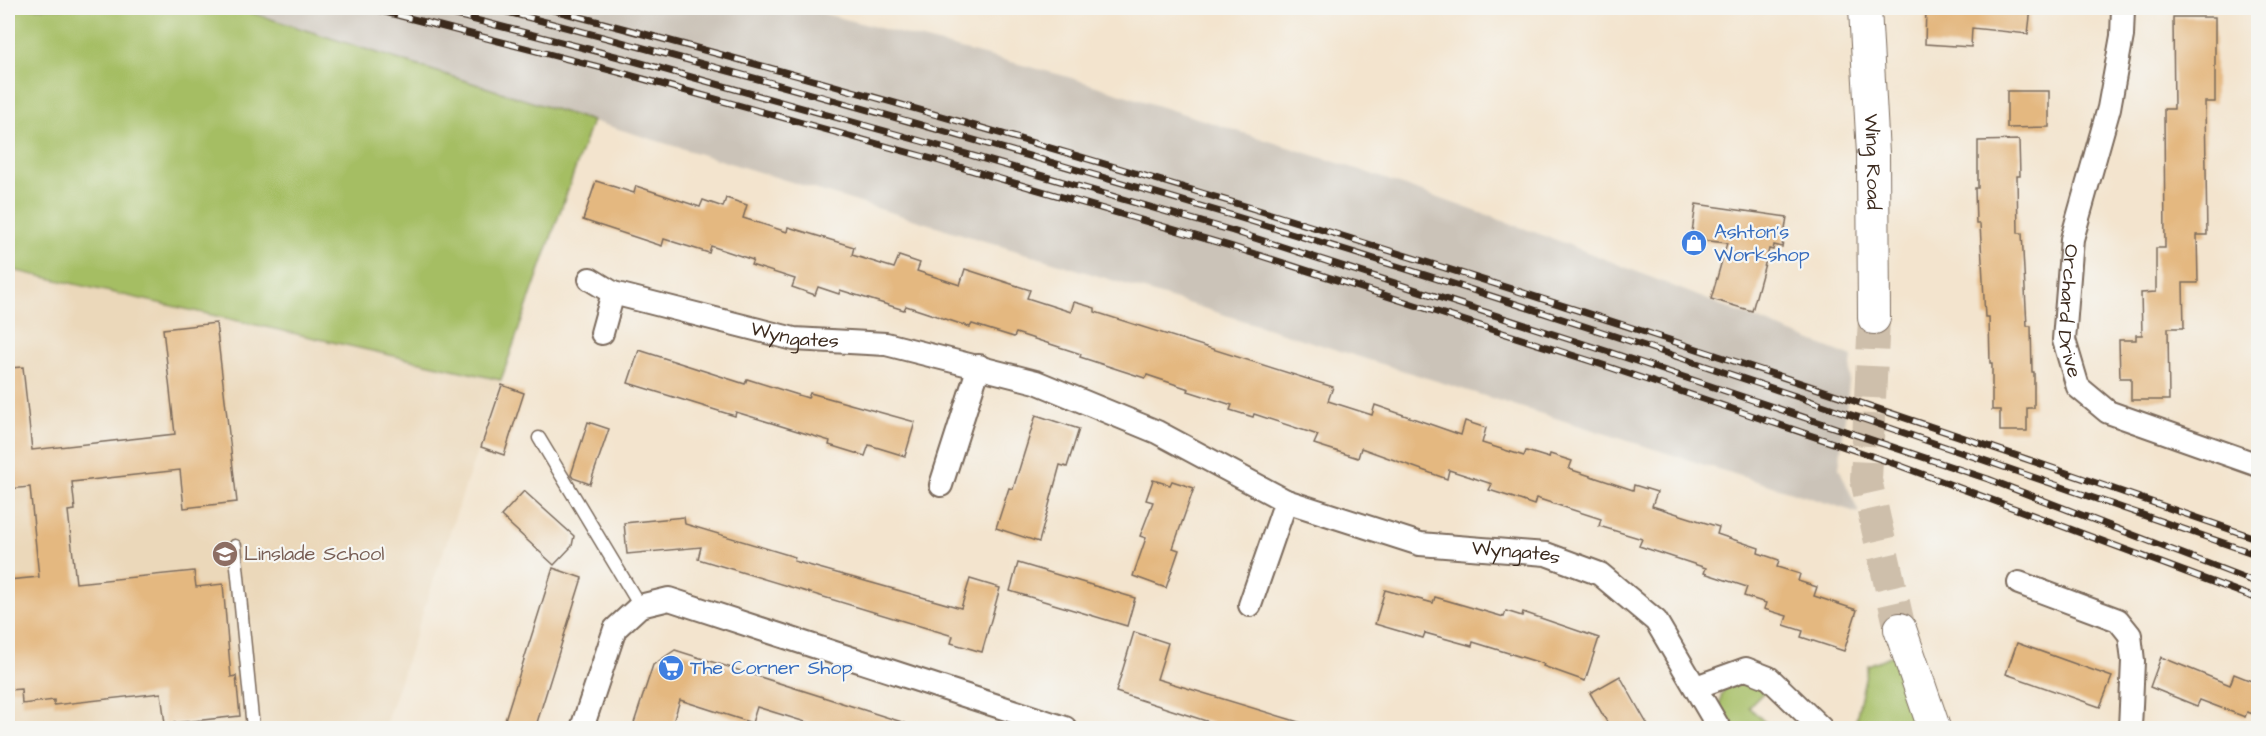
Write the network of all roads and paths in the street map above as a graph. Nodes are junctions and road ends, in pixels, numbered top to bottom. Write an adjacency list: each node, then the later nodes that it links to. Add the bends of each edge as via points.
1 (1865, 8): 5 (street, Wing Road, via 1873,154)
2 (2123, 8): 9 (street, Orchard Drive, via 2109,108 2072,239 2064,340 2078,387 2108,412)
3 (590, 279): 4 (street, Wyngates)
4 (613, 293): 6 (street); 7 (street, Wyngates, via 794,339 886,344)
5 (1874, 318)
6 (602, 333)
7 (979, 366): 10 (street); 11 (street, Wyngates, via 1036,382 1157,432)
8 (539, 438): 15 (lane)
9 (2259, 465)
10 (941, 485)
11 (1287, 501): 14 (street); 17 (street, Wyngates, via 1420,544 1546,554 1600,574 1656,621)
12 (235, 546): 19 (lane)
13 (2019, 583): 25 (street, via 2118,620 2130,634)
14 (1250, 605)
15 (640, 606): 18 (street, via 669,599); 20 (street, via 615,629)
16 (1900, 629): 24 (street)
17 (1696, 687): 22 (street, Wyngates); 23 (street, via 1746,669 1769,678)
18 (1036, 724): 21 (street)
19 (253, 729)
20 (582, 729)
21 (1065, 729)
22 (1719, 729)
23 (1821, 729)
24 (1934, 729)
25 (2130, 729)

